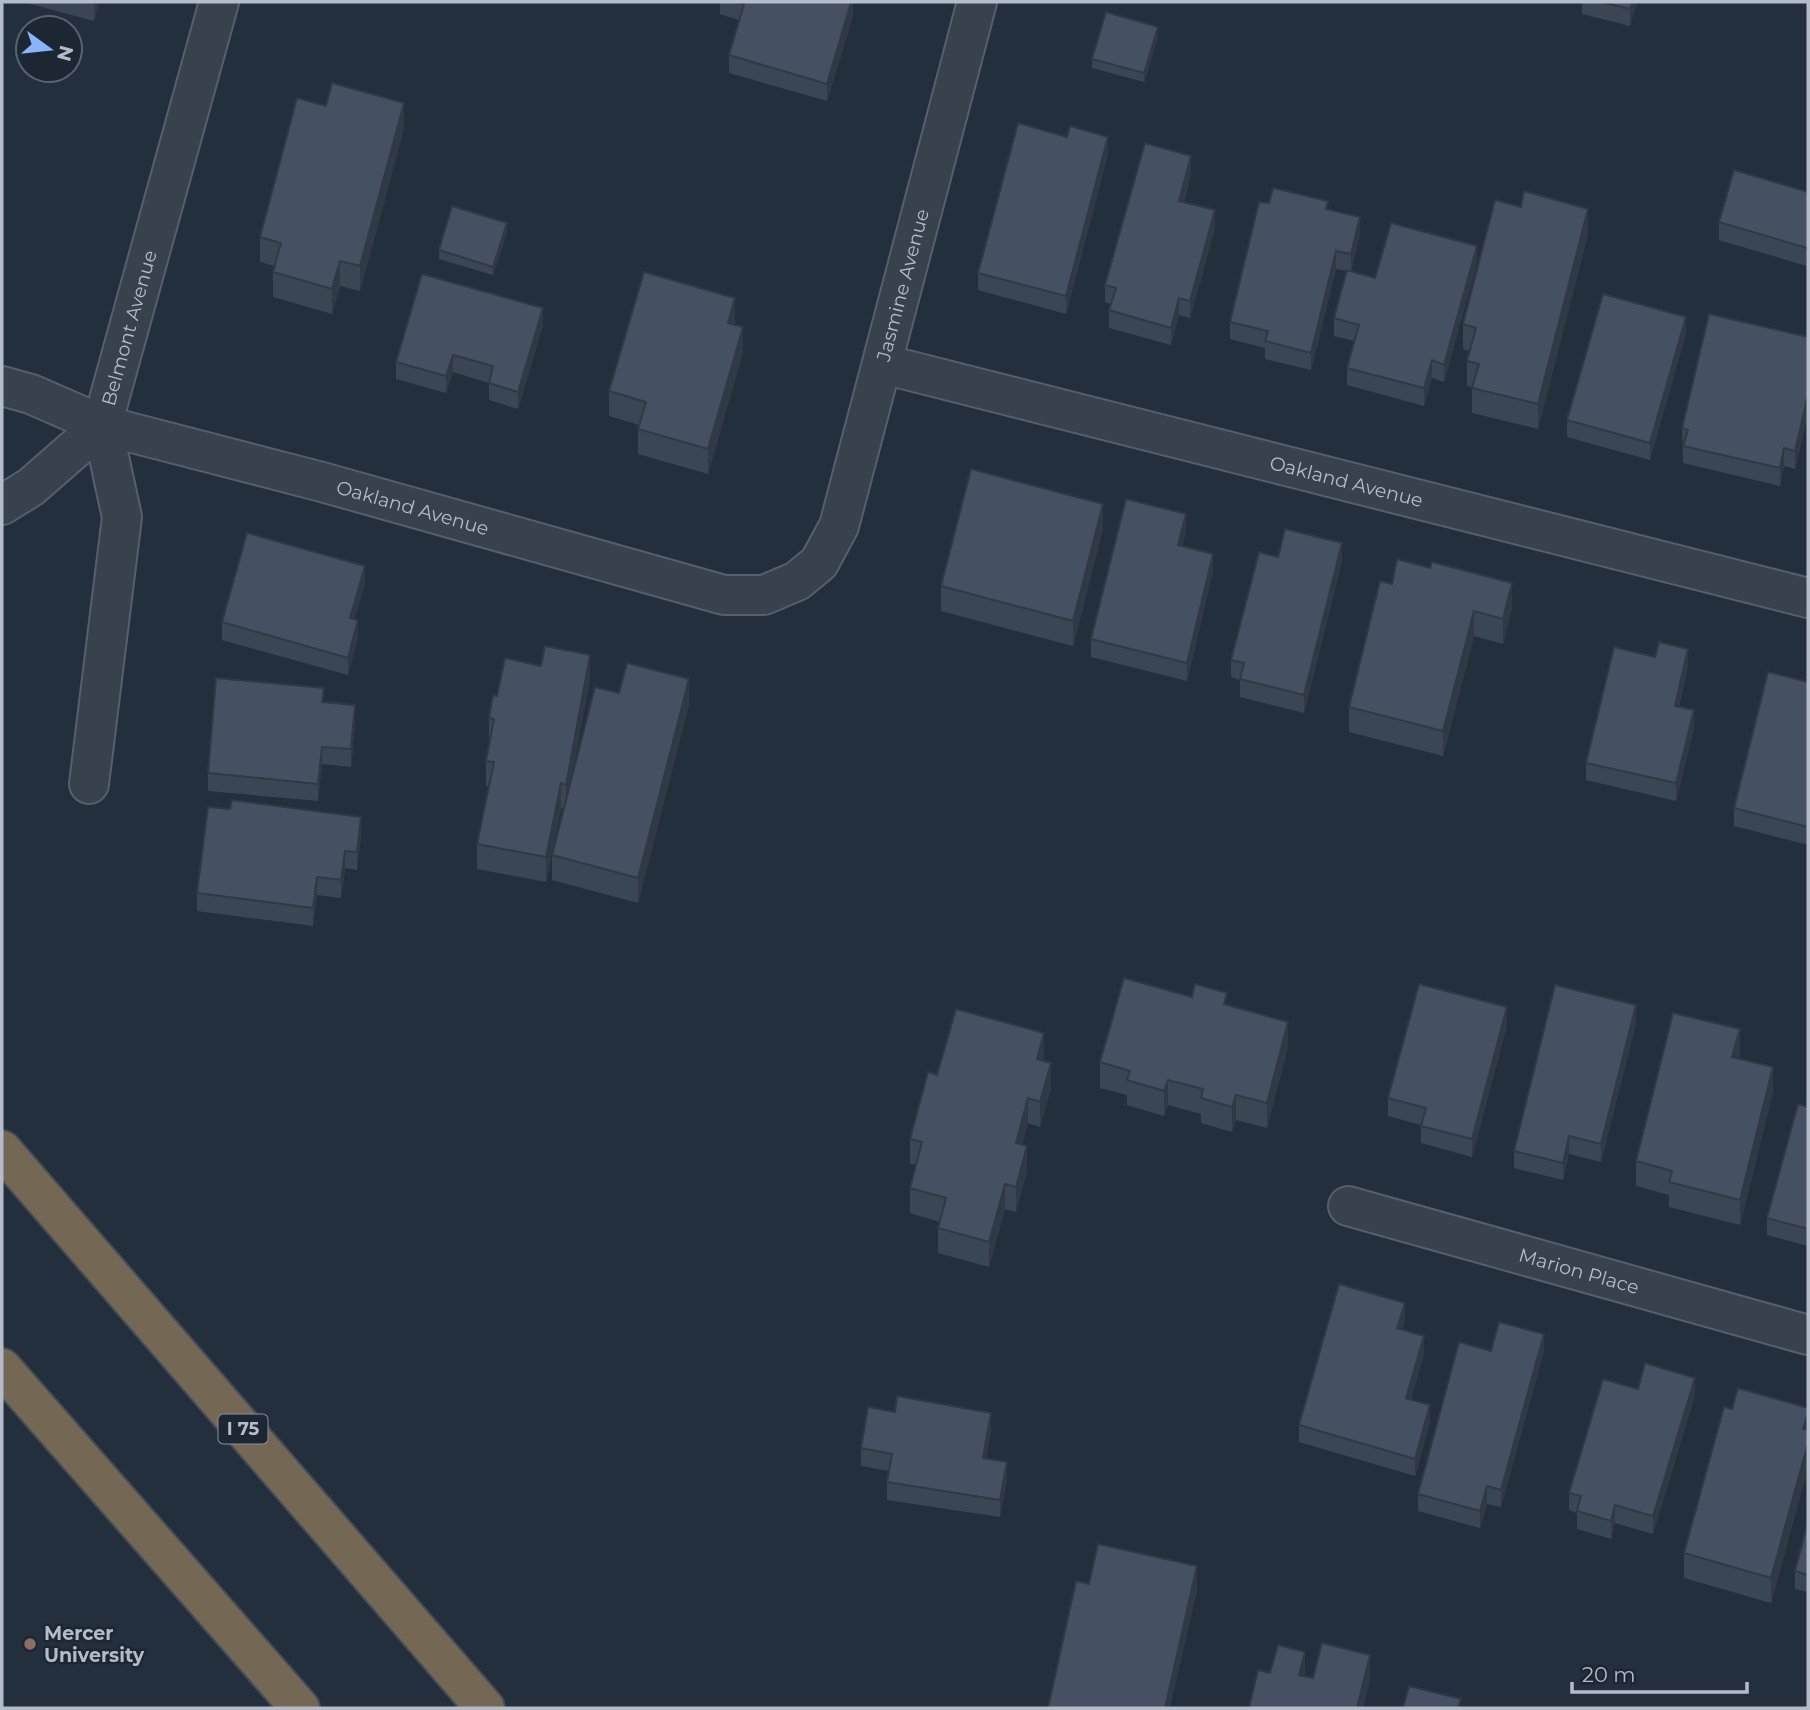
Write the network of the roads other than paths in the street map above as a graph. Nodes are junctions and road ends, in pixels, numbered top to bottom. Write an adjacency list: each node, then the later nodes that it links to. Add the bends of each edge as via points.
1 (219, 2): 5 (street, Belmont Avenue)
2 (977, 2): 3 (street, Jasmine Avenue)
3 (883, 364): 7 (street, Jasmine Avenue, via 839,527); 8 (street, Oakland Avenue)
4 (2, 386): 5 (street, Oakland Avenue)
5 (102, 425): 6 (street, via 31,487); 7 (street, Oakland Avenue, via 724,595 764,595 797,581); 9 (street, Belmont Avenue, via 122,517)
6 (2, 505)
7 (819, 564)
8 (1808, 598)
9 (89, 785)
10 (2, 1150): 15 (highway, I 75)
11 (1348, 1206): 12 (street, Marion Place)
12 (1808, 1335)
13 (2, 1368): 14 (highway)
14 (300, 1708)
15 (485, 1708)

